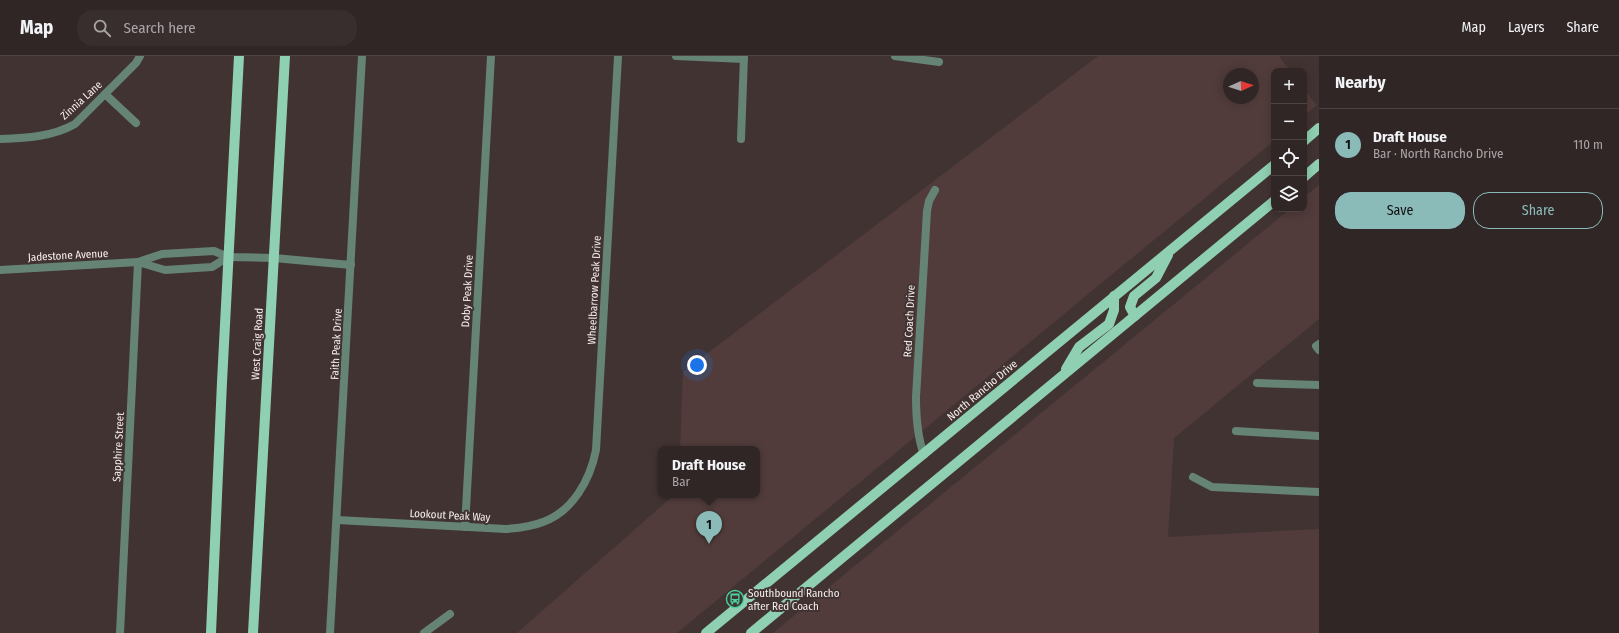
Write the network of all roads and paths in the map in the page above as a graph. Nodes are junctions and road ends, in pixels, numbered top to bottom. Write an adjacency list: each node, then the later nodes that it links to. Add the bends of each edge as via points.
1 (140, 56): 11 (street, Zinnia Lane)
2 (239, 56): 23 (main road)
3 (285, 56): 24 (main road, West Craig Road)
4 (362, 56): 26 (street, Faith Peak Drive)
5 (491, 56): 40 (street, Doby Peak Drive)
6 (618, 56): 38 (street, Wheelbarrow Peak Drive, via 596,450 593,467 584,484 573,500)
7 (676, 56): 9 (street)
8 (895, 56): 10 (street)
9 (744, 58): 16 (street)
10 (939, 62)
11 (105, 94): 12 (street); 15 (street, Zinnia Lane, via 75,124 63,131 34,137)
12 (136, 123)
13 (1319, 128): 14 (main road)
14 (1307, 138)
15 (0, 139)
16 (741, 139)
17 (1319, 164): 19 (main road)
18 (1271, 168): 22 (main road, North Rancho Drive)
19 (1305, 176)
20 (935, 190): 35 (street, Red Coach Drive, via 927,211 918,367 916,417 918,437)
21 (1271, 203): 29 (main road)
22 (1170, 252): 28 (main road, North Rancho Drive); 29 (main road, via 1156,278 1134,296 1130,307)
23 (228, 257): 24 (street, Jadestone Avenue); 25 (street, Jadestone Avenue, via 214,251 162,254); 25 (street, Jadestone Avenue, via 212,267 165,270); 43 (main road)
24 (274, 258): 26 (street, Jadestone Avenue); 44 (main road, West Craig Road)
25 (138, 262): 27 (street, Jadestone Avenue); 42 (street, Sapphire Street)
26 (352, 265): 39 (street, Faith Peak Drive)
27 (0, 270)
28 (1114, 296): 30 (main road, via 1114,310 1109,324 1079,347); 35 (main road, North Rancho Drive)
29 (1135, 316): 30 (main road)
30 (1062, 376): 48 (main road)
31 (1257, 383): 32 (street)
32 (1319, 385)
33 (1236, 431): 34 (street)
34 (1319, 436)
35 (924, 455): 47 (main road, North Rancho Drive)
36 (1193, 477): 37 (street, via 1212,487)
37 (1319, 492)
38 (559, 513): 40 (street, Lookout Peak Way, via 544,522 526,527)
39 (337, 520): 40 (street, Lookout Peak Way); 45 (street, Faith Peak Drive)
40 (465, 527)
41 (450, 614): 46 (street)
42 (120, 633)
43 (211, 633)
44 (254, 633)
45 (330, 633)
46 (424, 633)
47 (706, 633)
48 (751, 633)

